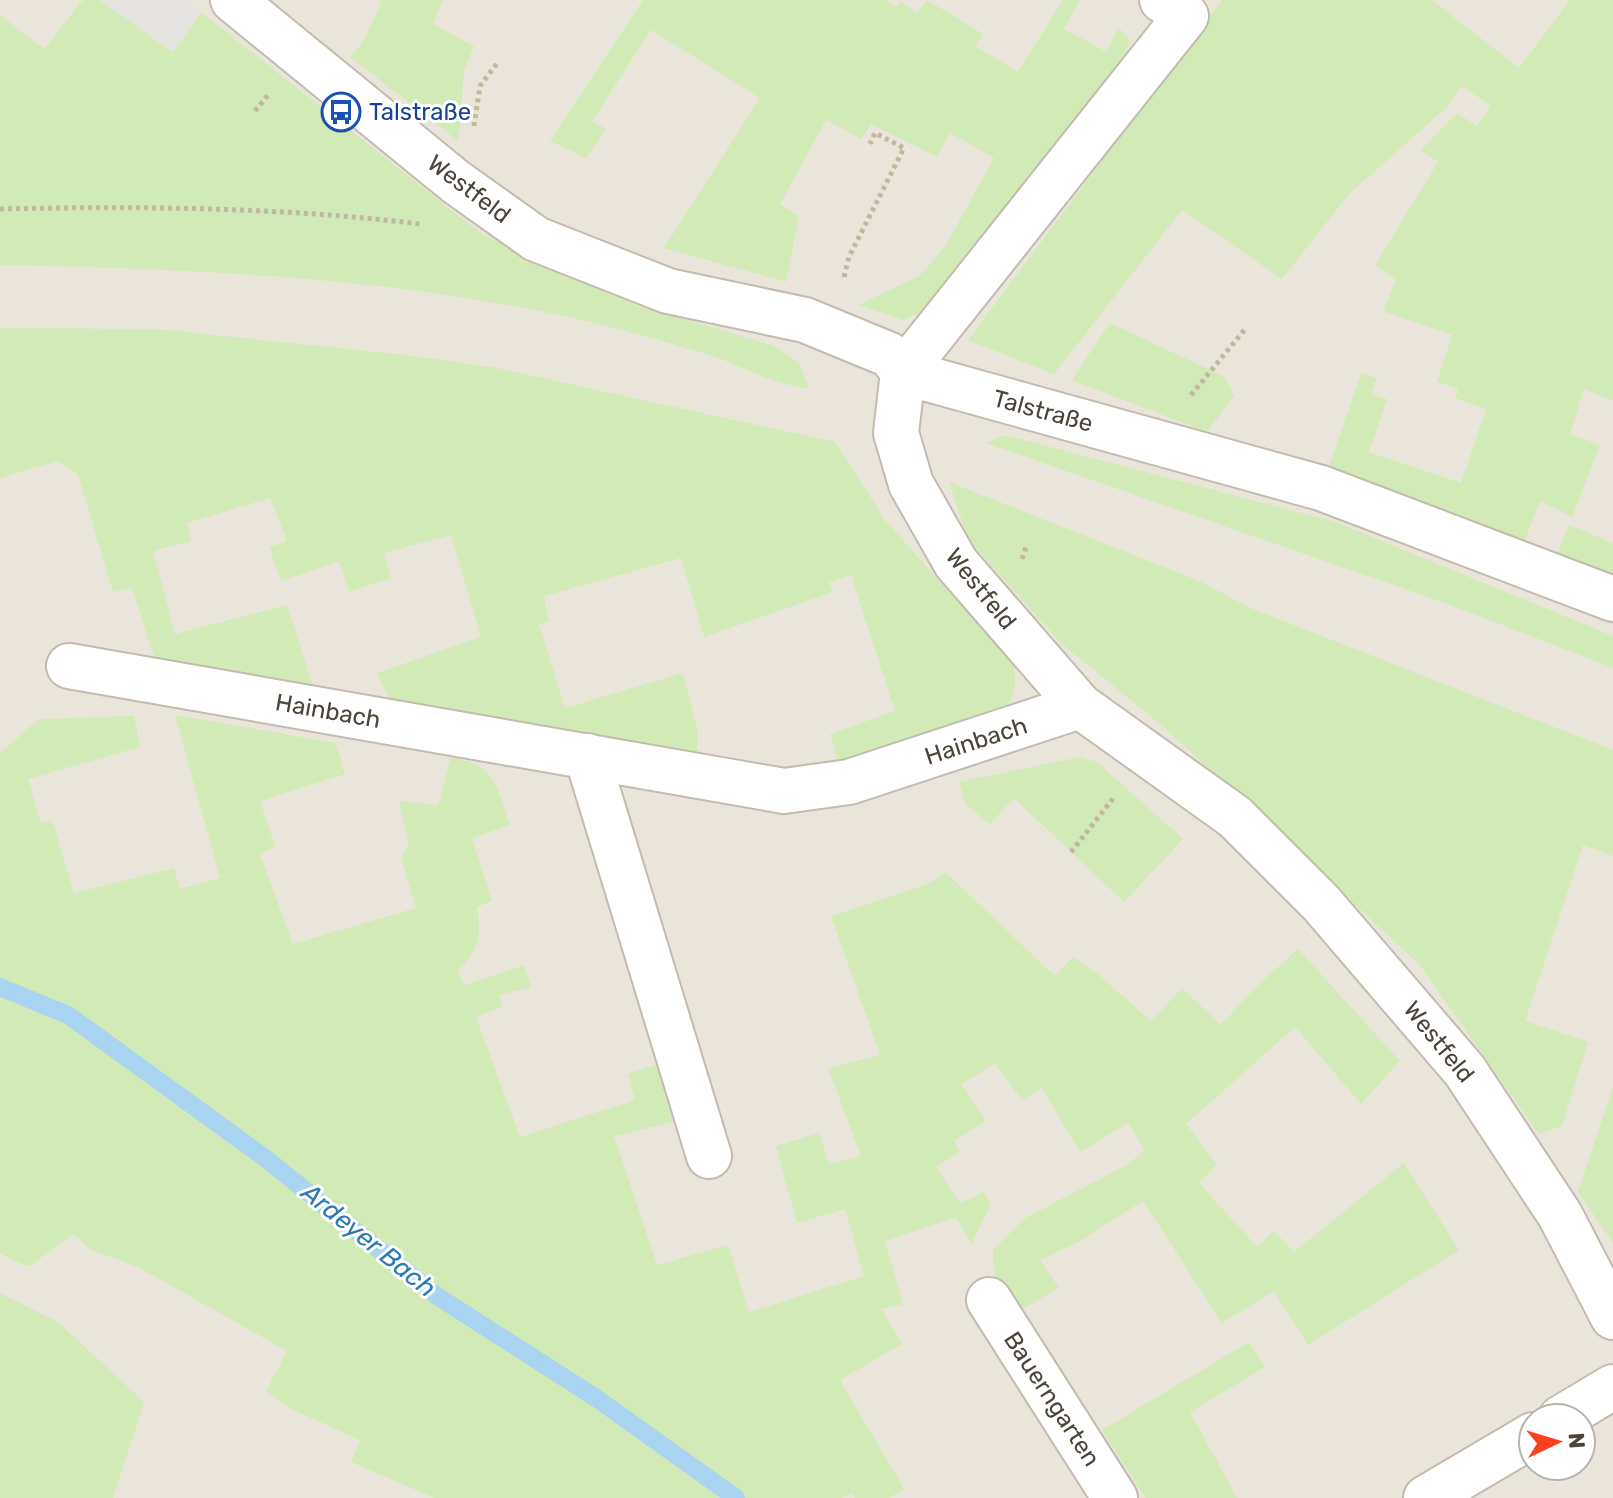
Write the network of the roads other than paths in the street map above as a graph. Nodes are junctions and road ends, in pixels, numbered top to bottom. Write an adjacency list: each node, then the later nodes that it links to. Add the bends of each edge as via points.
1 (233, 0): 3 (street, Westfeld, via 468,191 536,239 668,291 805,320 890,355)
2 (1174, 8): 3 (street)
3 (903, 372): 4 (street, Talstraße, via 1321,488); 6 (street, Westfeld, via 896,433 911,484 956,563)
4 (1613, 599)
5 (69, 666): 7 (street, Hainbach)
6 (1080, 706): 7 (street, Hainbach, via 849,782 784,791); 10 (street, Westfeld, via 1235,817 1321,903 1465,1071 1560,1215)
7 (587, 756): 8 (street)
8 (709, 1156)
9 (989, 1300): 14 (street, Bauerngarten)
10 (1613, 1317)
11 (1613, 1387): 12 (street)
12 (1588, 1402)
13 (1517, 1444): 15 (street)
14 (1115, 1498)
15 (1426, 1498)

